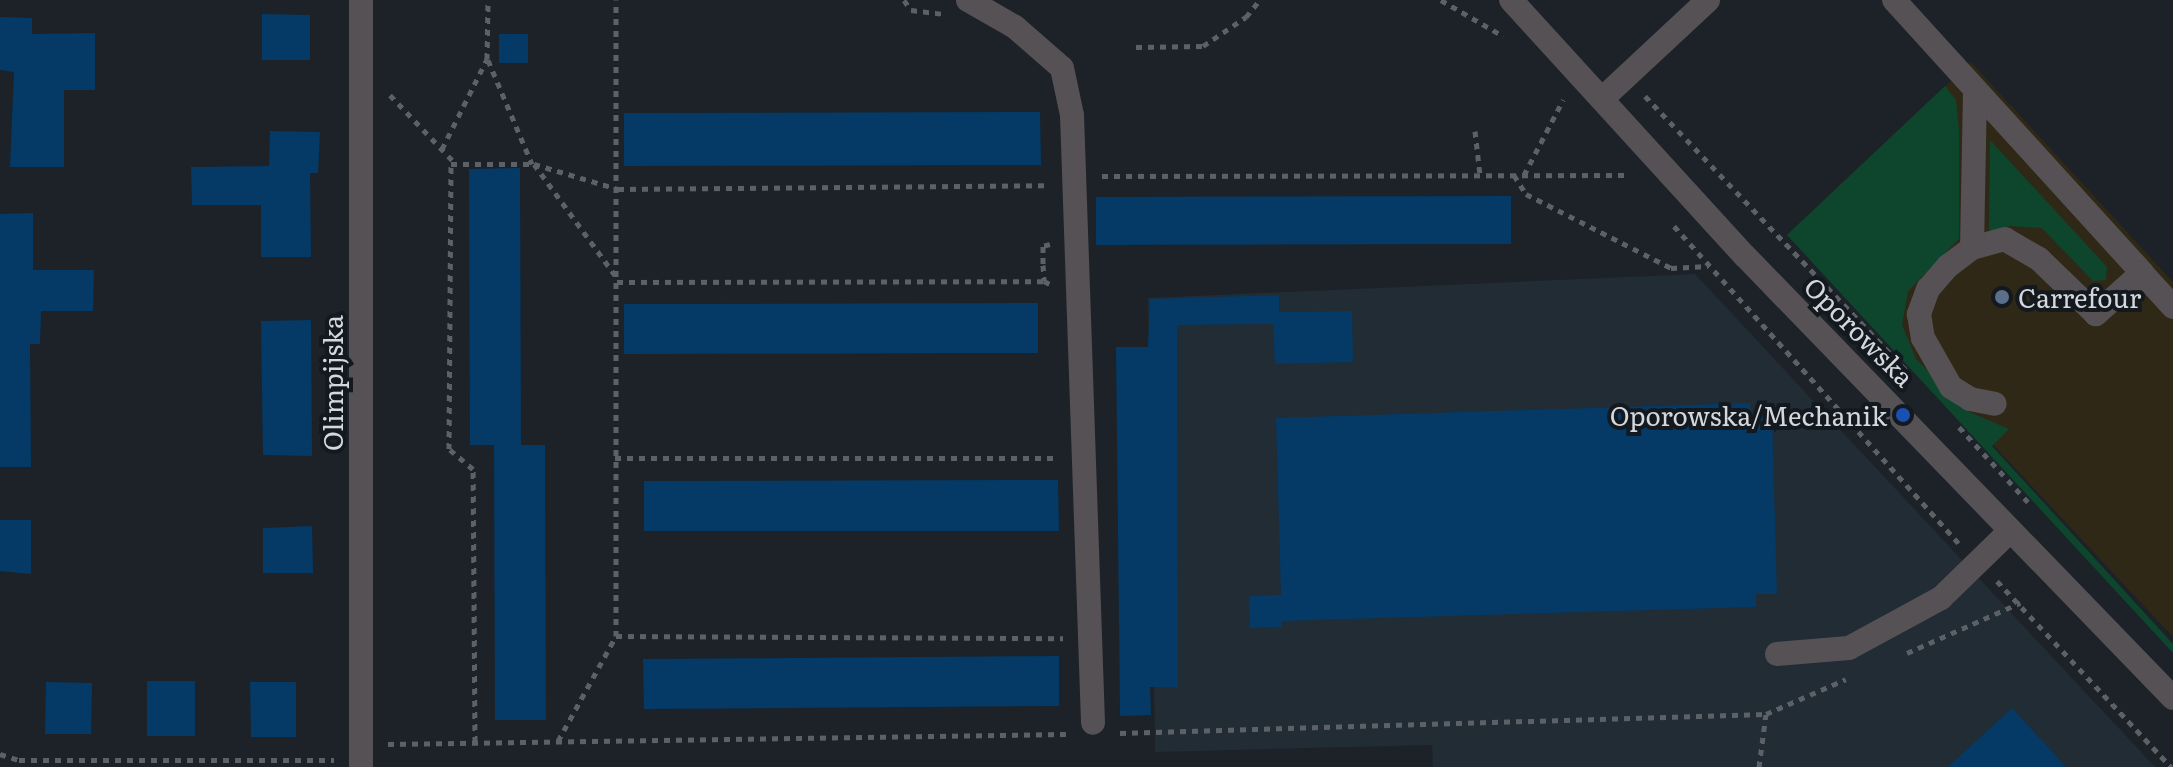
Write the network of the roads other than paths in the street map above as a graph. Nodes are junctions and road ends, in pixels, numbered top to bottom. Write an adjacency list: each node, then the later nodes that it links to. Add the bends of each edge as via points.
1 (361, 0): 16 (street, Olimpijska)
2 (1511, 0): 7 (street, Oporowska)
3 (1708, 0): 7 (street)
4 (1894, 0): 6 (street)
5 (959, 8): 15 (street, via 1015,27 1062,68 1072,115)
6 (1975, 90): 8 (street); 9 (street)
7 (1602, 99): 12 (street, Oporowska)
8 (1972, 248): 9 (street, via 2005,239 2023,247 2096,314); 11 (street, via 1928,289 1919,314 1933,360 1951,387 1970,399)
9 (2142, 273): 10 (street)
10 (2173, 307)
11 (1995, 404)
12 (2010, 531): 13 (street, via 1941,598 1849,648); 14 (street, Oporowska)
13 (1777, 654)
14 (2173, 698)
15 (1093, 725)
16 (361, 767)

